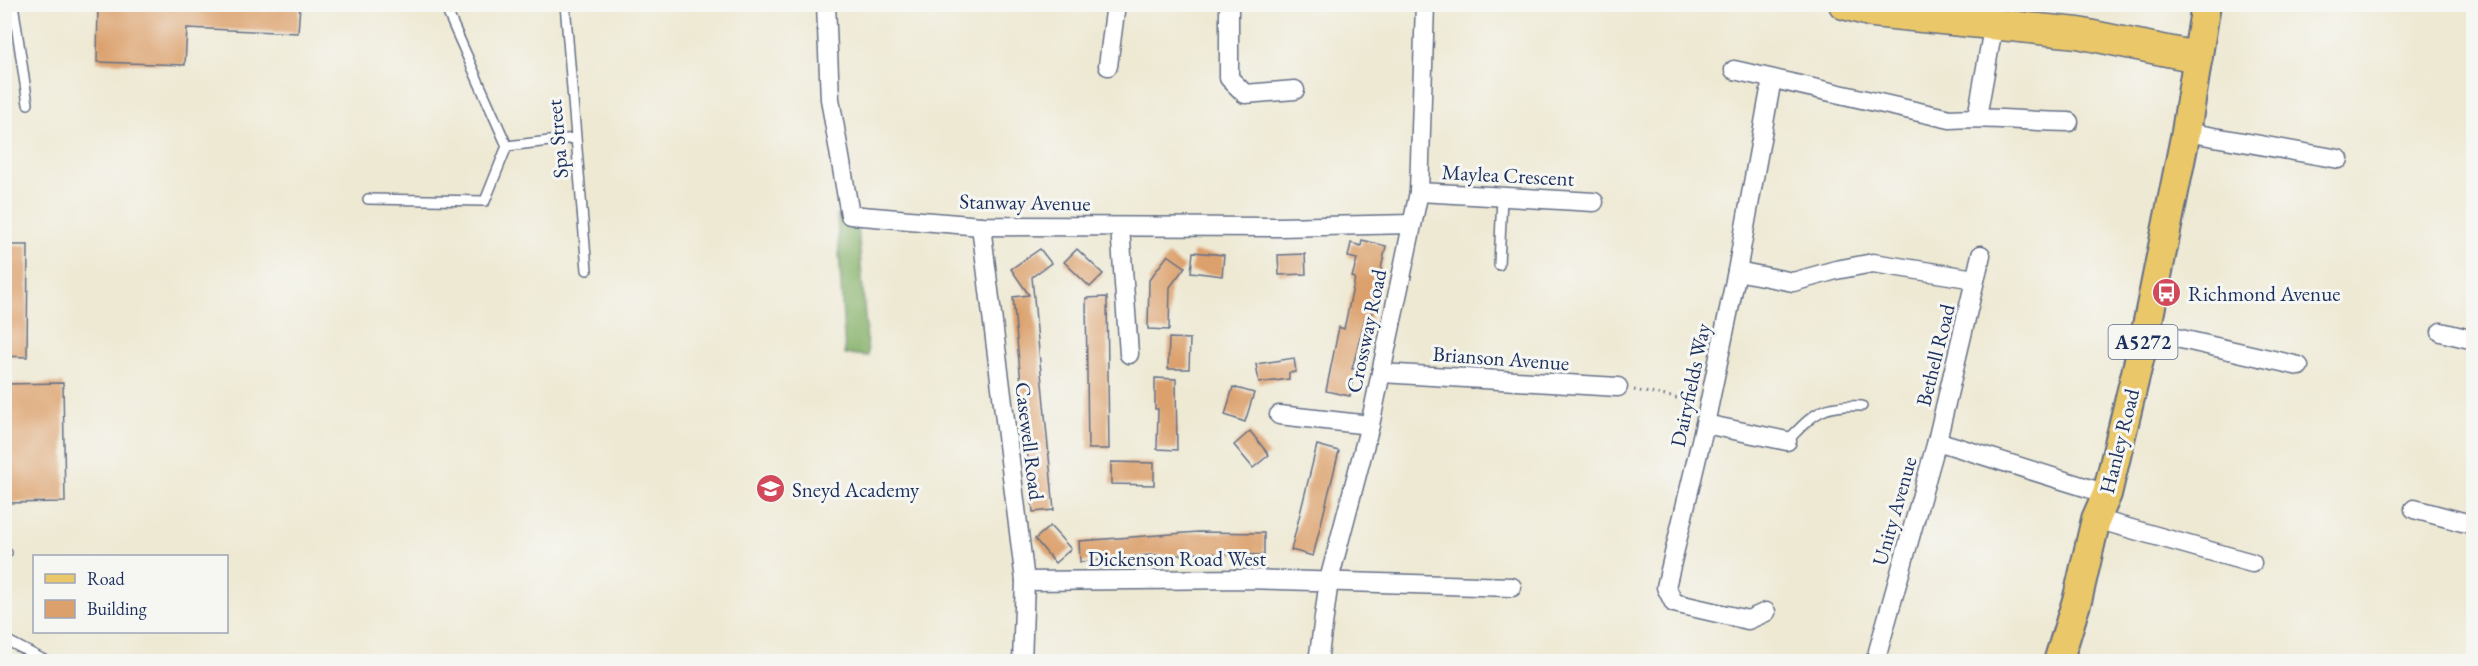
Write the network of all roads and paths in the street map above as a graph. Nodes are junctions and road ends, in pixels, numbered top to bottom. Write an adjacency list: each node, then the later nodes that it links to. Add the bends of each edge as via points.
1 (13, 4): 16 (lane)
2 (444, 4): 21 (lane)
3 (565, 4): 20 (lane, Spa Street)
4 (826, 4): 28 (street, Stanway Avenue, via 830,99 850,215)
5 (1116, 4): 12 (street)
6 (1229, 4): 15 (street, via 1229,78 1245,94)
7 (1425, 4): 23 (street, Crossway Road)
8 (1844, 4): 10 (highway, via 1873,12)
9 (2204, 10): 11 (main road, Hanley Road / A5272)
10 (1994, 23): 11 (highway, via 2078,33); 17 (street)
11 (2197, 57): 19 (main road, Hanley Road / A5272)
12 (1108, 66)
13 (1734, 70): 14 (street)
14 (1772, 79): 17 (street, via 1950,119); 33 (street, Dairyfields Way)
15 (1294, 90)
16 (28, 104)
17 (1977, 117): 18 (street)
18 (2069, 122)
19 (2186, 132): 22 (street); 35 (main road, Hanley Road / A5272)
20 (575, 138): 21 (lane); 32 (lane, Spa Street)
21 (507, 146): 25 (lane, via 484,201)
22 (2339, 159)
23 (1419, 192): 24 (street, Maylea Crescent); 27 (street, Crossway Road)
24 (1502, 197): 26 (street, Maylea Crescent); 31 (lane)
25 (369, 199)
26 (1594, 202)
27 (1412, 224): 29 (street, Stanway Avenue); 40 (street, Crossway Road)
28 (981, 226): 29 (street, Stanway Avenue); 54 (street, Casewell Road)
29 (1120, 227): 38 (street)
30 (1981, 255): 34 (street, Bethell Road)
31 (1499, 265)
32 (587, 270)
33 (1737, 271): 34 (street, Bethell Road, via 1793,282 1873,263); 42 (street, Dairyfields Way)
34 (1975, 279): 48 (street, Bethell Road)
35 (2146, 331): 39 (street); 49 (main road, Hanley Road / A5272)
36 (2441, 332): 37 (street)
37 (2474, 340)
38 (1129, 354)
39 (2299, 366)
40 (1381, 373): 41 (street, Brianson Avenue); 45 (street, Crossway Road)
41 (1618, 387): 42 (path)
42 (1709, 404): 46 (street, Dairyfields Way)
43 (1862, 406): 47 (lane, via 1818,411)
44 (1279, 415): 45 (street)
45 (1370, 424): 53 (street, Crossway Road)
46 (1705, 424): 47 (street); 56 (street, Dairyfields Way, via 1666,587 1674,603 1748,620)
47 (1787, 441)
48 (1937, 441): 49 (street, Unity Avenue); 61 (street, Unity Avenue)
49 (2102, 507): 52 (street, Unity Avenue); 62 (main road, Hanley Road / A5272)
50 (2414, 509): 51 (street)
51 (2474, 525)
52 (2252, 563)
53 (1329, 580): 54 (street, Dickenson Road West); 55 (street, Dickenson Road West); 60 (street, Crossway Road)
54 (1025, 581): 59 (street, Casewell Road)
55 (1512, 587)
56 (1766, 612)
57 (4, 639): 58 (lane)
58 (48, 662)
59 (1022, 662)
60 (1318, 662)
61 (1875, 662)
62 (2058, 662)

